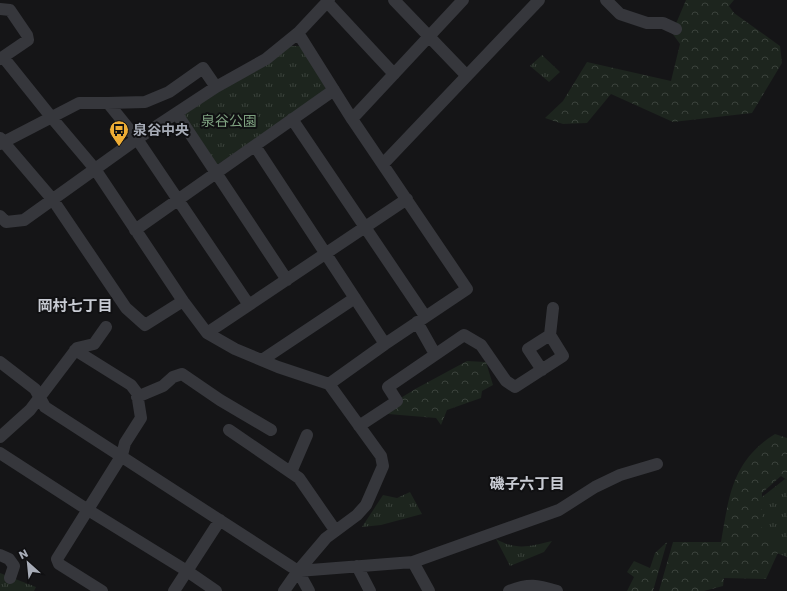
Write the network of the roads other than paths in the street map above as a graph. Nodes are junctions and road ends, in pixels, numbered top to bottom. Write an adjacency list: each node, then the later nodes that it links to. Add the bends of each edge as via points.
1 (394, 0): 9 (street)
2 (463, 0): 9 (street)
3 (538, 0): 12 (street)
4 (606, 0): 7 (street, via 620,14 647,23 663,23)
5 (328, 1): 8 (street); 11 (street)
6 (2, 6): 10 (street, via 10,10 28,35 28,40)
7 (676, 29)
8 (298, 33): 13 (street, via 266,59); 14 (street)
9 (428, 37): 11 (street); 12 (street)
10 (2, 58): 17 (street)
11 (394, 74): 18 (street)
12 (467, 76): 23 (street)
13 (216, 88): 15 (street, via 203,68 169,92 145,102); 16 (street)
14 (334, 90): 18 (street); 19 (street)
15 (108, 102): 17 (street, via 78,103); 20 (street)
16 (177, 114): 20 (street); 25 (street)
17 (52, 118): 21 (street); 24 (street)
18 (352, 118): 23 (street)
19 (292, 119): 22 (street); 30 (street)
20 (137, 139): 24 (street); 28 (street)
21 (1, 141): 27 (street)
22 (255, 146): 25 (street); 32 (street)
23 (383, 164): 26 (street)
24 (95, 169): 27 (street); 31 (street)
25 (216, 173): 28 (street); 33 (street)
26 (407, 199): 30 (street); 38 (street, via 467,289)
27 (53, 200): 29 (street, via 24,220 6,222); 35 (street, via 126,308 145,325)
28 (178, 200): 31 (street); 36 (street)
29 (0, 216)
30 (365, 227): 32 (street); 38 (street)
31 (135, 230): 35 (street)
32 (326, 254): 33 (street); 34 (street)
33 (287, 280): 36 (street)
34 (355, 298): 42 (street); 45 (street)
35 (183, 301): 40 (street)
36 (249, 305): 40 (street)
37 (553, 308): 41 (street)
38 (421, 319): 42 (street); 44 (street)
39 (106, 328): 43 (street, via 94,344)
40 (207, 333): 45 (street, via 234,349)
41 (550, 335): 47 (street, via 563,356); 47 (street, via 528,349)
42 (385, 344): 48 (street)
43 (76, 350): 49 (street); 50 (street, via 131,385)
44 (435, 354): 47 (street, via 464,335 481,345 506,381 515,387); 51 (street, via 388,387 397,401)
45 (262, 360): 48 (street)
46 (0, 362): 49 (street, via 35,389)
47 (542, 370)
48 (329, 384): 51 (street)
49 (40, 397): 55 (street, via 30,410); 57 (street, via 45,407)
50 (137, 397): 53 (street, via 163,386 182,374); 57 (street, via 141,418 125,443)
51 (359, 426): 62 (street, via 380,456 383,466 366,505 357,515)
52 (229, 430): 59 (street)
53 (270, 430)
54 (308, 435): 59 (street)
55 (0, 437)
56 (0, 453): 60 (street)
57 (122, 455): 60 (street); 61 (street)
58 (657, 464): 64 (street, via 620,475 595,487 559,510)
59 (291, 472): 62 (street, via 299,478)
60 (88, 510): 66 (street); 69 (street, via 57,560)
61 (220, 520): 66 (street); 67 (street)
62 (335, 530): 67 (street)
63 (0, 555): 68 (street, via 9,559 14,566)
64 (413, 562): 65 (street); 76 (street)
65 (357, 566): 67 (street); 75 (street)
66 (187, 571): 71 (street); 72 (street)
67 (298, 571): 73 (street); 74 (street)
68 (10, 578)
69 (87, 587): 70 (street)
70 (102, 591)
71 (174, 591)
72 (216, 591)
73 (284, 591)
74 (309, 591)
75 (370, 591)
76 (429, 591)
77 (509, 591): 78 (street, via 536,584)
78 (557, 591)

